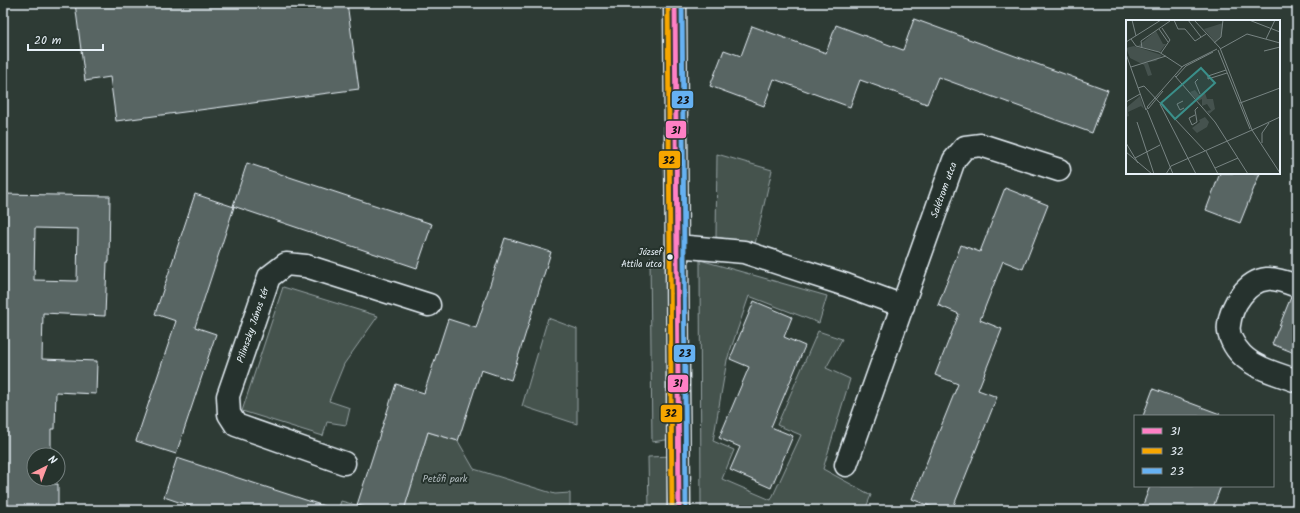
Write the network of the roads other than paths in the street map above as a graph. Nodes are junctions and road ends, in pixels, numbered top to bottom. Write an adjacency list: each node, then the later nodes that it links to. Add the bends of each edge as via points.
1 (675, 3): 3 (street)
2 (1059, 170): 6 (street, Salétrom utca, via 981,145 965,147 954,160)
3 (677, 246): 6 (street, via 744,252 839,282); 10 (street)
4 (1297, 286): 7 (street, via 1268,278 1253,283 1239,296 1228,325 1232,342 1242,355 1259,366)
5 (429, 304): 8 (street, Pilinszky János tér, via 306,266 286,264 269,277 228,396 229,414 236,425)
6 (903, 306): 9 (street, Salétrom utca)
7 (1297, 381)
8 (344, 463)
9 (846, 466)
10 (679, 510)

